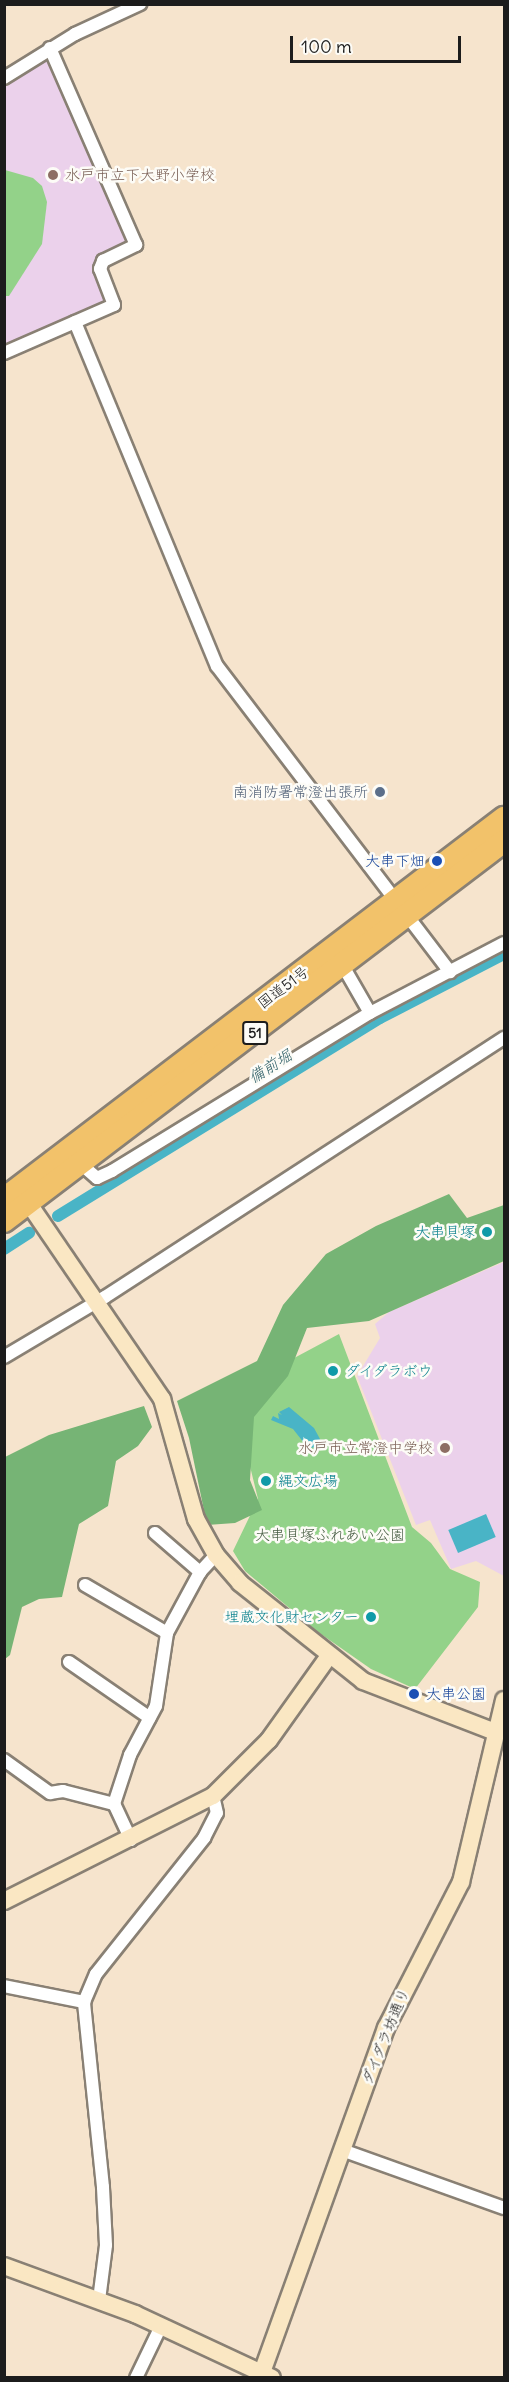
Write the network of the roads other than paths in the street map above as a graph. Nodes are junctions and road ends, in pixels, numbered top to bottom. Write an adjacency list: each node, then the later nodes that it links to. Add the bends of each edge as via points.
1 (140, 4): 2 (street)
2 (50, 48): 3 (street); 4 (street, via 136,245 103,261 100,269 114,305)
3 (4, 78)
4 (75, 322): 5 (street); 8 (street, via 212,657)
5 (4, 353)
6 (504, 818): 8 (highway, 国道51号 / 51)
7 (504, 842): 8 (highway, 国道51号 / 51)
8 (403, 908): 10 (highway, 国道51号 / 51); 11 (street); 15 (highway, 国道51号 / 51)
9 (504, 943): 11 (street)
10 (343, 966): 12 (street); 14 (highway, 国道51号 / 51)
11 (450, 972): 12 (street)
12 (370, 1013): 14 (street, via 112,1171 97,1178)
13 (504, 1038): 17 (street)
14 (82, 1165): 15 (highway, 国道51号 / 51)
15 (28, 1209): 16 (highway, 国道51号 / 51); 17 (street)
16 (4, 1221)
17 (97, 1302): 18 (street); 20 (street, via 162,1399 196,1519)
18 (4, 1357)
19 (156, 1533): 21 (street)
20 (216, 1555): 21 (street); 24 (street, via 240,1583)
21 (200, 1572): 23 (street)
22 (85, 1585): 23 (street)
23 (168, 1633): 27 (street, via 160,1688)
24 (329, 1656): 28 (street, via 375,1687); 30 (street, via 269,1740)
25 (69, 1662): 27 (street)
26 (504, 1700): 28 (street, ダイダラ坊通り)
27 (150, 1718): 31 (street, via 130,1755)
28 (495, 1732): 36 (street, ダイダラ坊通り, via 461,1882 396,2004)
29 (4, 1760): 31 (street, via 50,1792 63,1791)
30 (213, 1796): 32 (street); 35 (street, via 217,1813 204,1838 96,1974)
31 (114, 1804): 32 (street)
32 (131, 1840): 33 (street)
33 (4, 1901)
34 (4, 1986): 35 (street)
35 (84, 2002): 39 (street, via 106,2245)
36 (342, 2150): 37 (street); 41 (street, ダイダラ坊通り)
37 (504, 2208)
38 (4, 2266): 39 (street)
39 (99, 2300): 40 (street)
40 (161, 2326): 41 (street); 42 (street)
41 (264, 2376)
42 (136, 2378)

